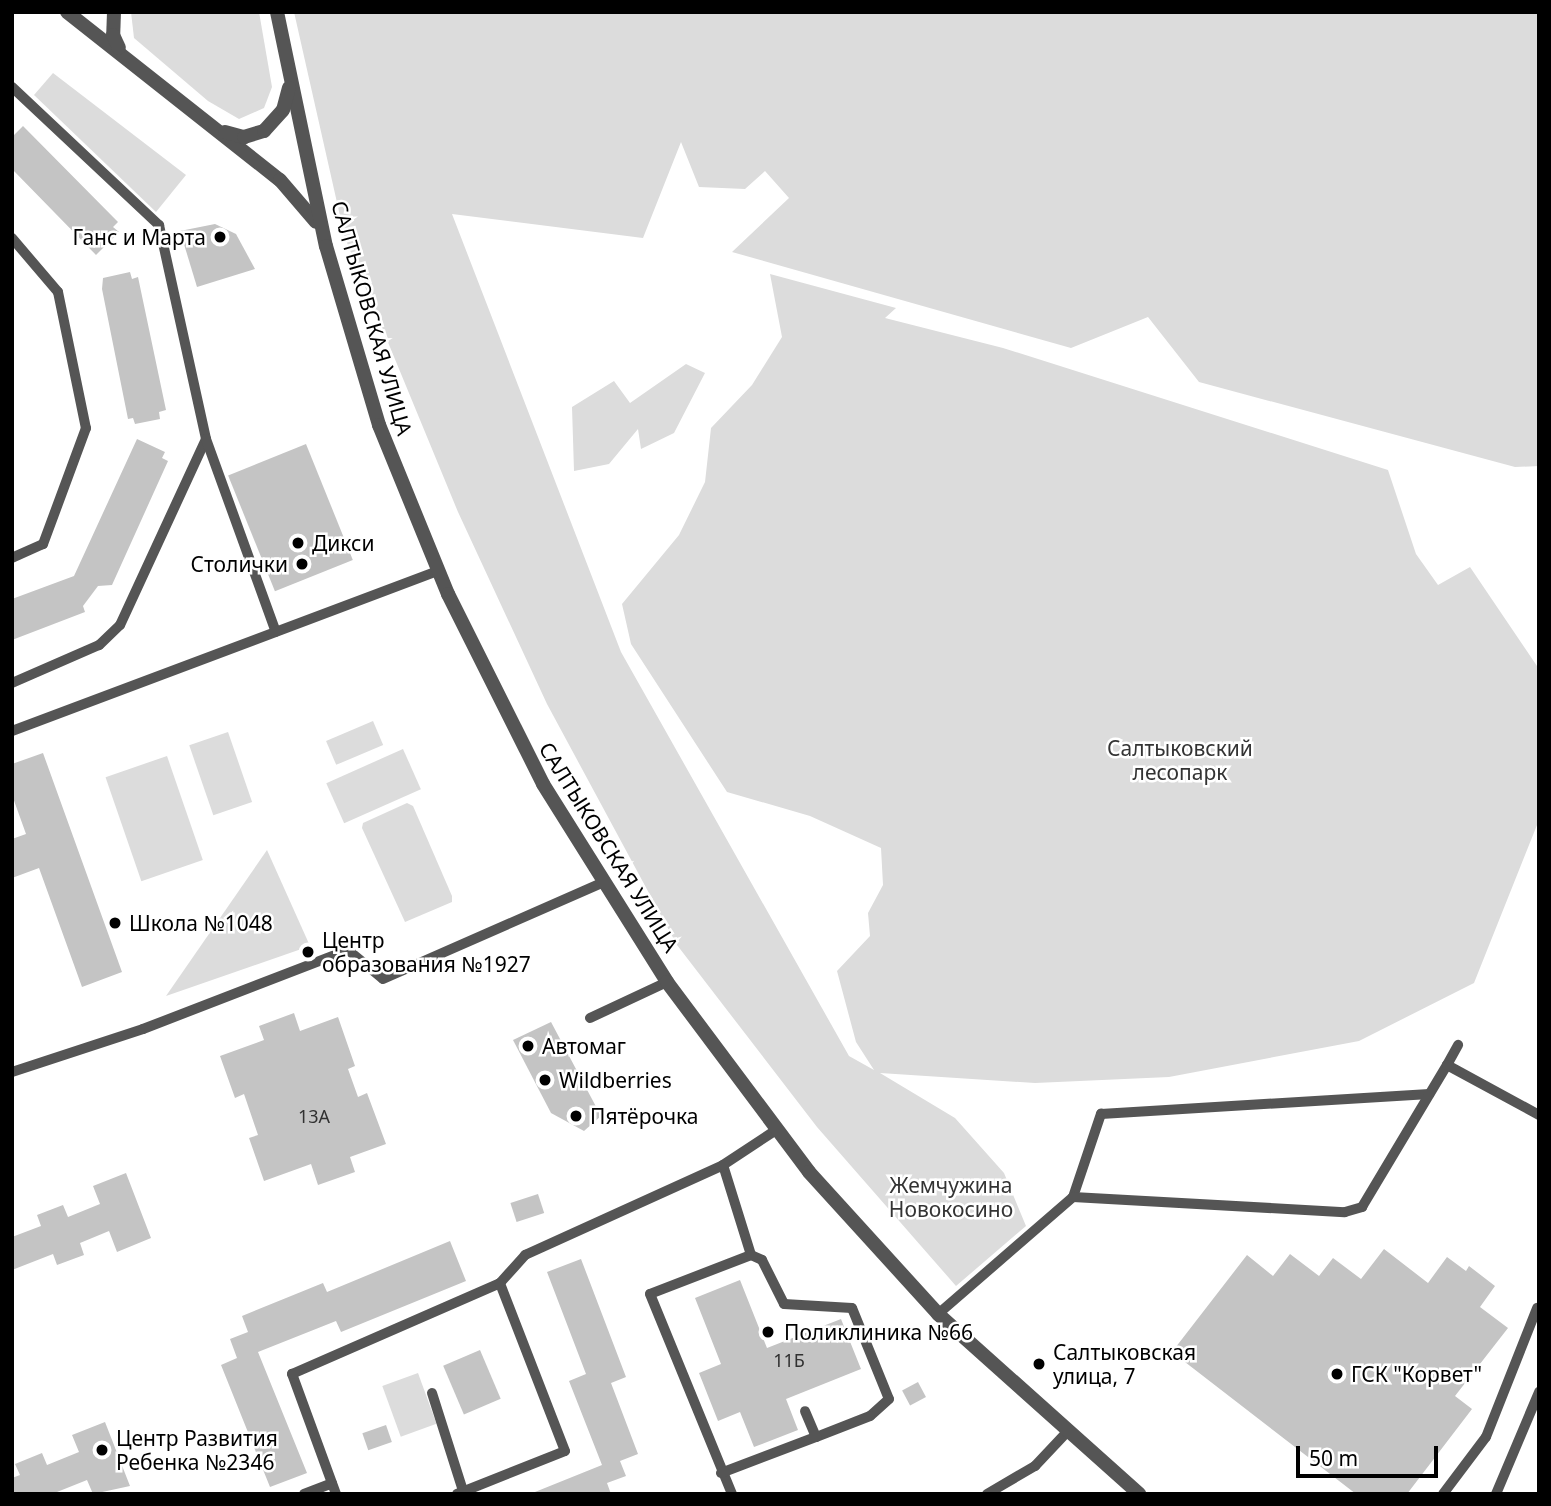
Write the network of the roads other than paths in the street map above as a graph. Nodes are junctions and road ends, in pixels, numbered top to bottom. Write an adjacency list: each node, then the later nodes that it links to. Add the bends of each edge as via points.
1 (67, 12): 4 (street)
2 (114, 12): 4 (street, via 113,35)
3 (277, 12): 5 (street, САЛТЫКОВСКАЯ УЛИЦА)
4 (127, 56): 7 (street)
5 (290, 75): 7 (street, САЛТЫКОВСКАЯ УЛИЦА, via 283,110 264,131 236,136); 9 (street, САЛТЫКОВСКАЯ УЛИЦА)
6 (12, 87): 10 (lane, via 159,225)
7 (197, 114): 9 (street, via 294,192)
8 (12, 238): 11 (lane, via 58,292 86,428 43,544)
9 (326, 246): 12 (street, САЛТЫКОВСКАЯ УЛИЦА, via 379,425)
10 (206, 439): 13 (lane); 14 (lane, via 120,625 99,645)
11 (12, 558)
12 (438, 571): 13 (lane); 16 (street, САЛТЫКОВСКАЯ УЛИЦА, via 515,735)
13 (276, 632): 15 (lane)
14 (12, 683)
15 (12, 731)
16 (604, 882): 17 (street, САЛТЫКОВСКАЯ УЛИЦА); 21 (lane, via 383,979 348,950 143,1029)
17 (667, 982): 18 (lane); 24 (street, САЛТЫКОВСКАЯ УЛИЦА)
18 (590, 1018)
19 (1458, 1045): 20 (lane)
20 (1447, 1065): 22 (lane); 23 (lane)
21 (12, 1072)
22 (1429, 1094): 26 (lane, via 1101,1115); 26 (lane, via 1363,1207 1345,1212)
23 (1539, 1115)
24 (776, 1130): 25 (lane); 30 (street, САЛТЫКОВСКАЯ УЛИЦА)
25 (723, 1165): 27 (lane); 28 (lane, via 525,1255)
26 (1073, 1197): 30 (lane)
27 (751, 1255): 35 (lane, via 762,1260 784,1304 852,1308 888,1399 870,1416); 36 (lane, via 650,1294)
28 (500, 1283): 37 (lane, via 292,1374); 38 (lane, via 565,1451)
29 (1537, 1308): 44 (lane, via 1486,1437)
30 (938, 1314): 34 (street, САЛТЫКОВСКАЯ УЛИЦА)
31 (1539, 1392): 45 (lane)
32 (432, 1393): 38 (lane)
33 (805, 1411): 35 (lane)
34 (1066, 1432): 42 (lane, via 1035,1466); 43 (street, САЛТЫКОВСКАЯ УЛИЦА)
35 (816, 1437): 36 (lane)
36 (721, 1473): 41 (lane)
37 (332, 1482): 39 (lane); 40 (lane)
38 (460, 1492)
39 (304, 1494)
40 (336, 1494)
41 (732, 1494)
42 (987, 1494)
43 (1139, 1494)
44 (1443, 1494)
45 (1496, 1494)

